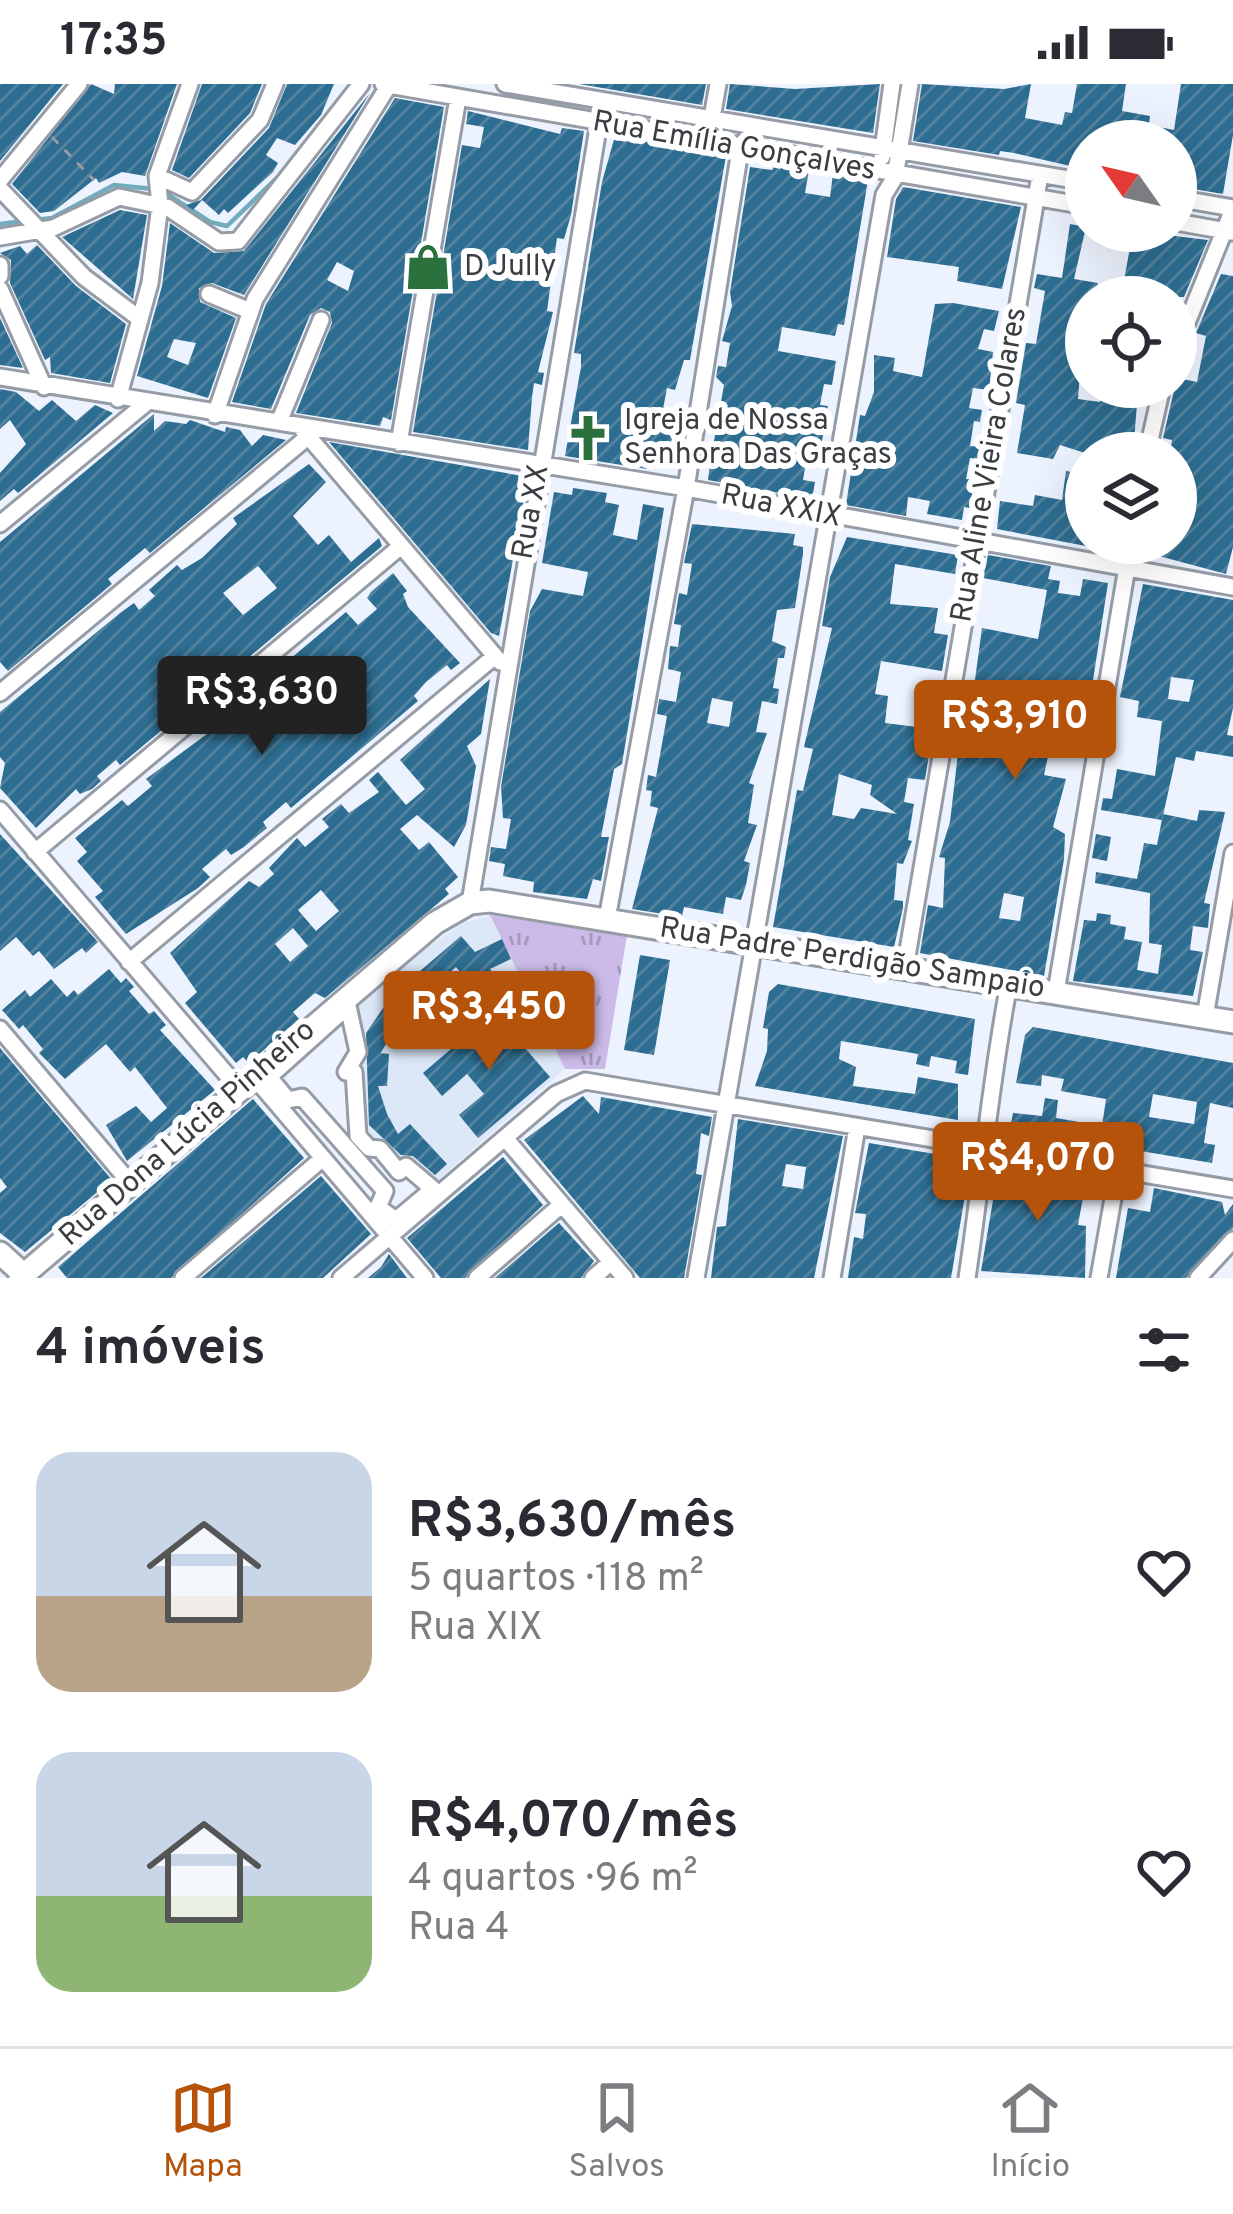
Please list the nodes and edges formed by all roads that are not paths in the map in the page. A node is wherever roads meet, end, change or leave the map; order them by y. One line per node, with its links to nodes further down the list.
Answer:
1 (79, 84): 23 (street)
2 (190, 84): 21 (street)
3 (275, 84): 21 (street)
4 (361, 84): 27 (street)
5 (386, 84): 11 (street, Rua Emília Gonçalves); 38 (street)
6 (505, 84): 10 (street, Rua Emília Gonçalves)
7 (718, 84): 14 (street)
8 (892, 84): 18 (street)
9 (910, 84): 18 (street)
10 (537, 87): 12 (street); 13 (street, Rua Emília Gonçalves)
11 (458, 98): 12 (street, Rua Emília Gonçalves); 48 (street)
12 (532, 111): 15 (street, Rua Emília Gonçalves)
13 (689, 114): 14 (street, Rua Emília Gonçalves); 16 (street)
14 (712, 118): 18 (street, Rua Emília Gonçalves)
15 (599, 122): 16 (street, Rua Emília Gonçalves); 49 (street, Rua XX)
16 (685, 135): 17 (street, Rua Emília Gonçalves)
17 (741, 144): 19 (street, Rua Emília Gonçalves); 50 (street)
18 (891, 153): 19 (street); 20 (street, Rua Emília Gonçalves)
19 (887, 175): 24 (street, Rua Emília Gonçalves); 51 (street)
20 (1040, 175): 22 (street, Rua Emília Gonçalves); 24 (street, Rua Aline Vieira Colares)
21 (158, 176): 27 (street)
22 (1065, 179)
23 (0, 180): 30 (street)
24 (1036, 197): 25 (street, Rua Emília Gonçalves); 53 (street, Rua Aline Vieira Colares)
25 (1065, 202)
26 (1197, 202): 28 (street)
27 (160, 205): 30 (street); 39 (street)
28 (1233, 208): 31 (street)
29 (1197, 226): 31 (street)
30 (40, 230): 32 (street); 39 (street)
31 (1230, 232): 37 (street)
32 (0, 237)
33 (0, 265): 34 (street)
34 (0, 275)
35 (0, 290): 42 (street)
36 (208, 293): 38 (street)
37 (1197, 304)
38 (250, 310): 45 (street)
39 (140, 319): 43 (street)
40 (321, 320): 46 (street)
41 (0, 377): 42 (street, Rua XXIX)
42 (44, 386): 43 (street, Rua XXIX)
43 (118, 399): 44 (street, Rua XXIX)
44 (145, 404): 45 (street, Rua XXIX); 52 (street)
45 (215, 415): 46 (street, Rua XXIX)
46 (287, 423): 47 (street); 48 (street, Rua XXIX)
47 (310, 435): 54 (street); 59 (street)
48 (399, 443): 49 (street, Rua XXIX)
49 (540, 467): 50 (street, Rua XXIX); 58 (street, Rua XX)
50 (686, 488): 51 (street, Rua XXIX); 64 (street)
51 (826, 517): 53 (street, Rua XXIX); 65 (street)
52 (0, 524)
53 (976, 542): 56 (street, Rua XXIX); 67 (street, Rua Aline Vieira Colares)
54 (400, 548): 58 (street); 61 (street)
55 (1127, 564): 56 (street)
56 (1126, 569): 57 (street, Rua XXIX); 69 (street)
57 (1232, 581)
58 (500, 662): 63 (street, Rua XX); 66 (street)
59 (0, 693)
60 (0, 810): 61 (street)
61 (35, 852): 66 (street)
62 (1233, 853): 71 (street)
63 (470, 903): 64 (main road, Rua Padre Perdigão Sampaio); 74 (main road, Rua Dona Lúcia Pinheiro)
64 (607, 919): 65 (main road, Rua Padre Perdigão Sampaio)
65 (753, 943): 67 (main road, Rua Padre Perdigão Sampaio); 75 (street)
66 (129, 962): 74 (street)
67 (904, 968): 68 (main road, Rua Padre Perdigão Sampaio)
68 (1009, 983): 69 (main road, Rua Padre Perdigão Sampaio); 78 (street)
69 (1056, 992): 71 (main road, Rua Padre Perdigão Sampaio)
70 (348, 1006): 70 (street)
71 (1204, 1017): 72 (main road, Rua Padre Perdigão Sampaio)
72 (1233, 1022)
73 (0, 1029): 81 (street)
74 (248, 1084): 79 (street); 81 (main road, Rua Dona Lúcia Pinheiro)
75 (724, 1104): 76 (street); 77 (street); 95 (street)
76 (857, 1127): 78 (street); 96 (street)
77 (505, 1138): 83 (street); 84 (street)
78 (984, 1148): 80 (street); 97 (street)
79 (323, 1158): 84 (street); 89 (street)
80 (1118, 1170): 82 (street); 98 (street)
81 (131, 1184): 88 (main road, Rua Dona Lúcia Pinheiro)
82 (1233, 1189)
83 (560, 1206): 87 (street); 92 (street)
84 (389, 1236): 90 (street); 91 (street)
85 (1233, 1240): 99 (street)
86 (0, 1253): 88 (main road)
87 (611, 1262): 93 (street); 94 (street)
88 (28, 1277)
89 (183, 1278)
90 (341, 1278)
91 (425, 1278)
92 (477, 1278)
93 (593, 1278)
94 (626, 1278)
95 (696, 1278)
96 (832, 1278)
97 (967, 1278)
98 (1099, 1278)
99 (1198, 1278)

